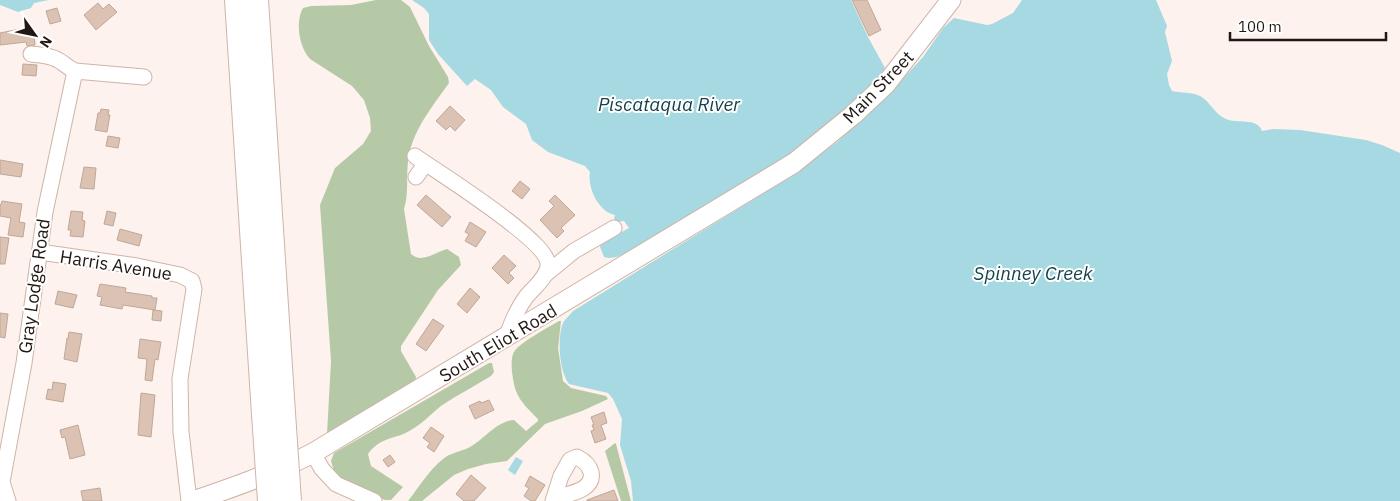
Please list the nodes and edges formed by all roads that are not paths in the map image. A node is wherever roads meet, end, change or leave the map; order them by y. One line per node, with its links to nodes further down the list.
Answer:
1 (236, 0): 17 (highway, bridge)
2 (257, 0): 18 (highway, bridge)
3 (951, 0): 7 (main road, Main Street)
4 (30, 54): 5 (street)
5 (75, 71): 6 (street); 10 (street, Gray Lodge Road)
6 (144, 77)
7 (794, 163): 12 (main road, South Eliot Road)
8 (416, 177): 11 (street)
9 (614, 228): 11 (street)
10 (40, 252): 14 (street, Gray Lodge Road); 16 (street, Harris Avenue)
11 (546, 274): 12 (street)
12 (506, 338): 13 (main road, South Eliot Road)
13 (313, 453): 16 (main road, South Eliot Road); 19 (street)
14 (1, 481): 15 (street, Gray Lodge Road)
15 (8, 501)
16 (191, 501)
17 (269, 501)
18 (290, 501)
19 (374, 501)

